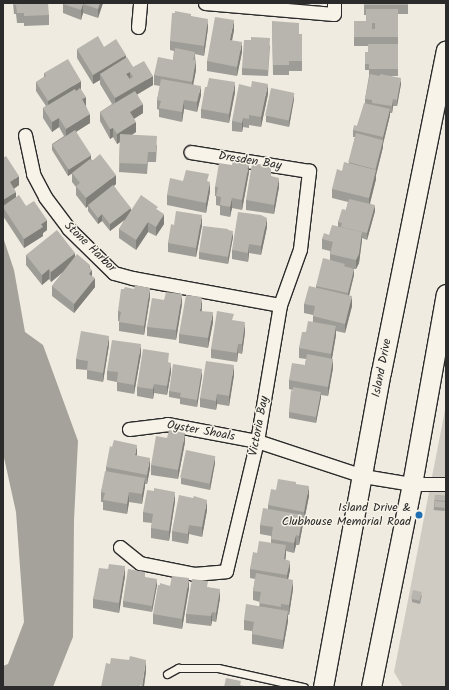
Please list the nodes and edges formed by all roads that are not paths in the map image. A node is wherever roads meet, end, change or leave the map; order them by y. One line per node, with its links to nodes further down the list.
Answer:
1 (140, 3): 4 (street)
2 (205, 3): 3 (street)
3 (334, 9)
4 (138, 27)
5 (446, 50): 13 (main road, Island Drive)
6 (25, 135): 10 (street, Stone Harbor)
7 (191, 152): 8 (street, Dresden Bay)
8 (309, 171): 10 (street, Victoria Bay)
9 (446, 294): 14 (main road)
10 (280, 305): 12 (street, Victoria Bay)
11 (129, 429): 12 (street, Oyster Shoals)
12 (257, 441): 13 (street, Oyster Shoals); 16 (street, Victoria Bay)
13 (363, 476): 14 (street, Oyster Shoals); 19 (main road, Island Drive)
14 (412, 484): 15 (street, Oyster Shoals); 20 (main road)
15 (446, 484)
16 (120, 548)
17 (167, 674): 18 (lane)
18 (304, 687)
19 (323, 687)
20 (371, 687)

